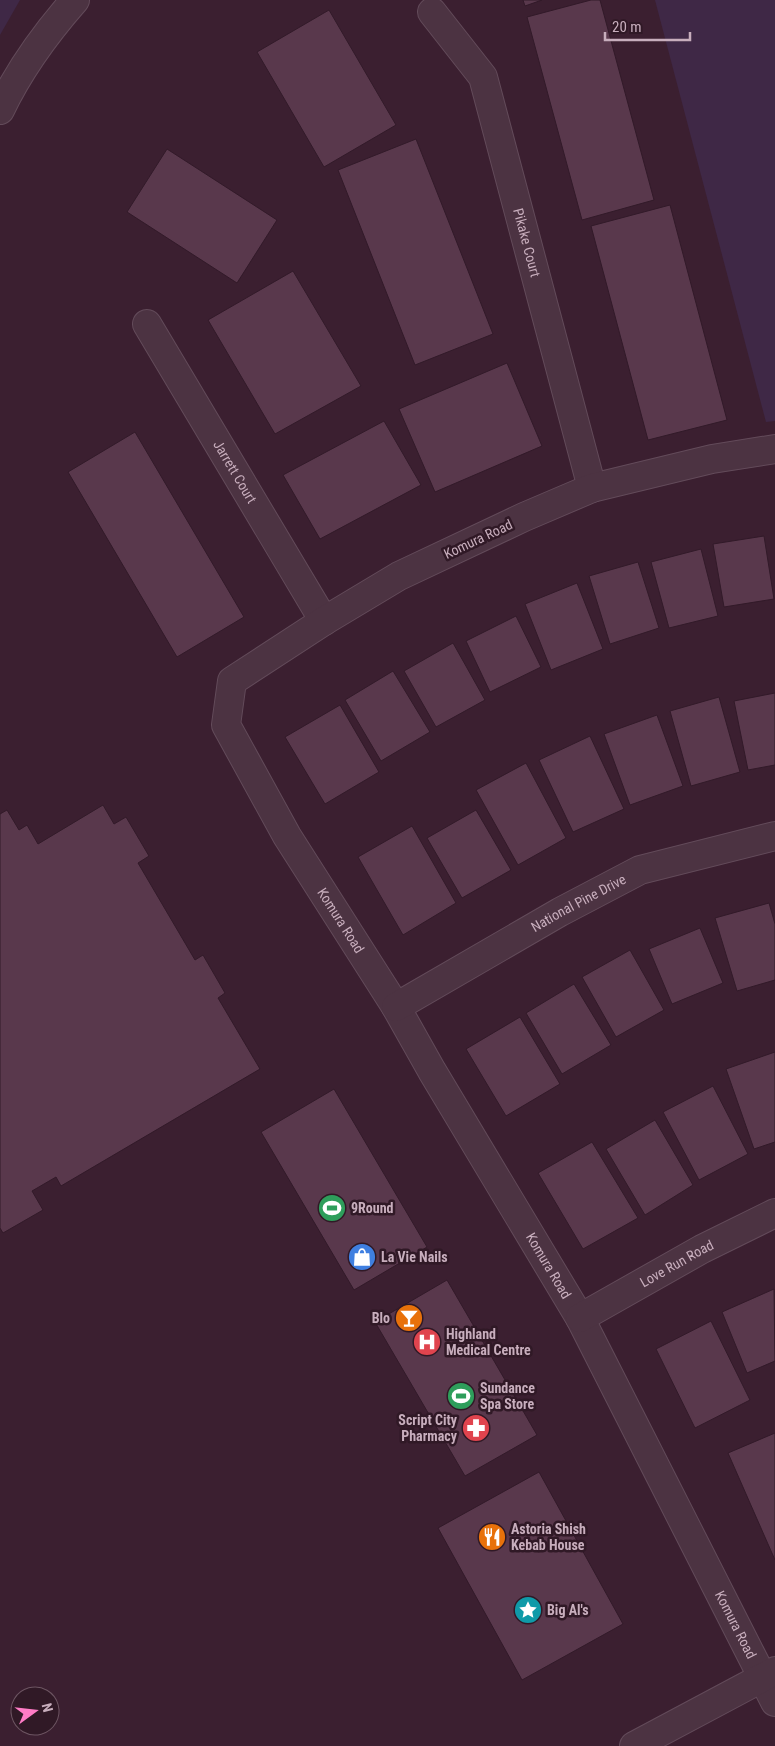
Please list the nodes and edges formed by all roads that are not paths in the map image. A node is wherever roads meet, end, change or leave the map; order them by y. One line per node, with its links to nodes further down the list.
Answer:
1 (75, 0): 3 (street)
2 (432, 12): 6 (street, Pikake Court)
3 (0, 110)
4 (147, 324): 7 (street, Jarrett Court)
5 (775, 449): 6 (street, Komura Road)
6 (592, 488): 7 (street, Komura Road)
7 (324, 621): 9 (street, Komura Road)
8 (775, 836): 9 (street, National Pine Drive)
9 (396, 1007): 11 (street, Komura Road)
10 (775, 1213): 11 (street, Love Run Road)
11 (580, 1318): 12 (street, Komura Road)
12 (768, 1674): 13 (street, Komura Road); 14 (street)
13 (775, 1702)
14 (634, 1746)

